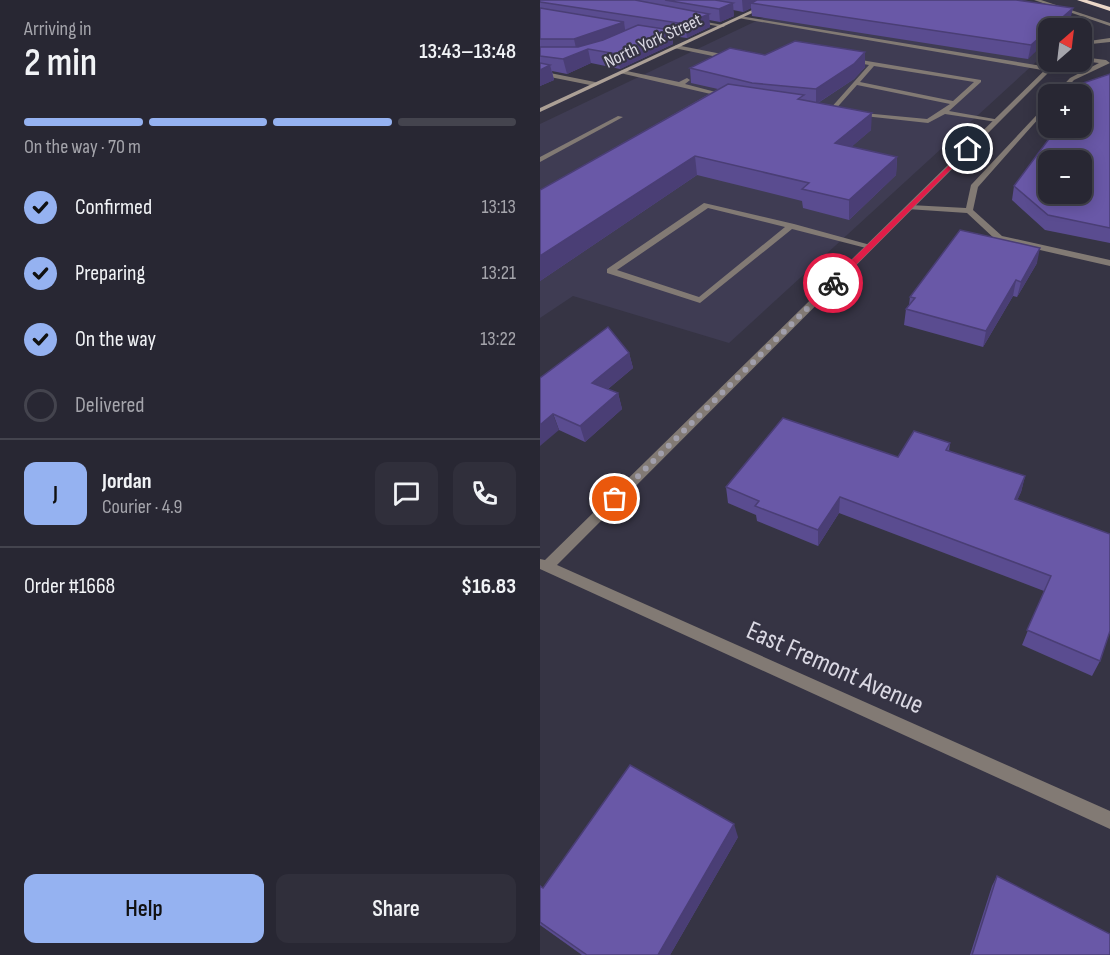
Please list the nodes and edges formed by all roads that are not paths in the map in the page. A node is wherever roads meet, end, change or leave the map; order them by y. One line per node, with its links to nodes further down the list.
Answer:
1 (774, 0): 6 (main road, North York Street)
2 (1036, 0): 8 (street)
3 (1080, 0): 4 (highway)
4 (1110, 9)
5 (734, 13): 6 (street)
6 (743, 16): 9 (main road, North York Street); 20 (street)
7 (690, 20): 9 (street)
8 (1110, 25)
9 (723, 26): 12 (main road, North York Street)
10 (1110, 40): 11 (street)
11 (1092, 43)
12 (675, 44): 13 (street); 21 (main road, North York Street)
13 (730, 58): 15 (street); 17 (street)
14 (839, 58): 19 (street)
15 (739, 60)
16 (1092, 61): 18 (street)
17 (720, 63)
18 (1108, 63): 28 (street)
19 (873, 64): 25 (street); 30 (street)
20 (1038, 67)
21 (622, 72): 26 (main road, North York Street); 27 (street)
22 (1045, 72): 37 (street)
23 (540, 73): 26 (street)
24 (690, 79): 27 (street)
25 (856, 83): 30 (street); 33 (street)
26 (596, 84): 31 (main road, North York Street)
27 (680, 84): 29 (street)
28 (1067, 84)
29 (732, 97)
30 (955, 103): 34 (street)
31 (540, 110)
32 (820, 110): 33 (street)
33 (831, 111): 34 (street)
34 (944, 112): 37 (street)
35 (1038, 116): 40 (street)
36 (620, 117): 38 (street)
37 (997, 120): 39 (street)
38 (540, 160)
39 (910, 207): 40 (street); 42 (street)
40 (969, 211): 43 (street)
41 (790, 226): 41 (street); 42 (street)
42 (870, 246): 44 (street)
43 (1110, 263)
44 (544, 565): 45 (street, East Fremont Avenue)
45 (1110, 820)

